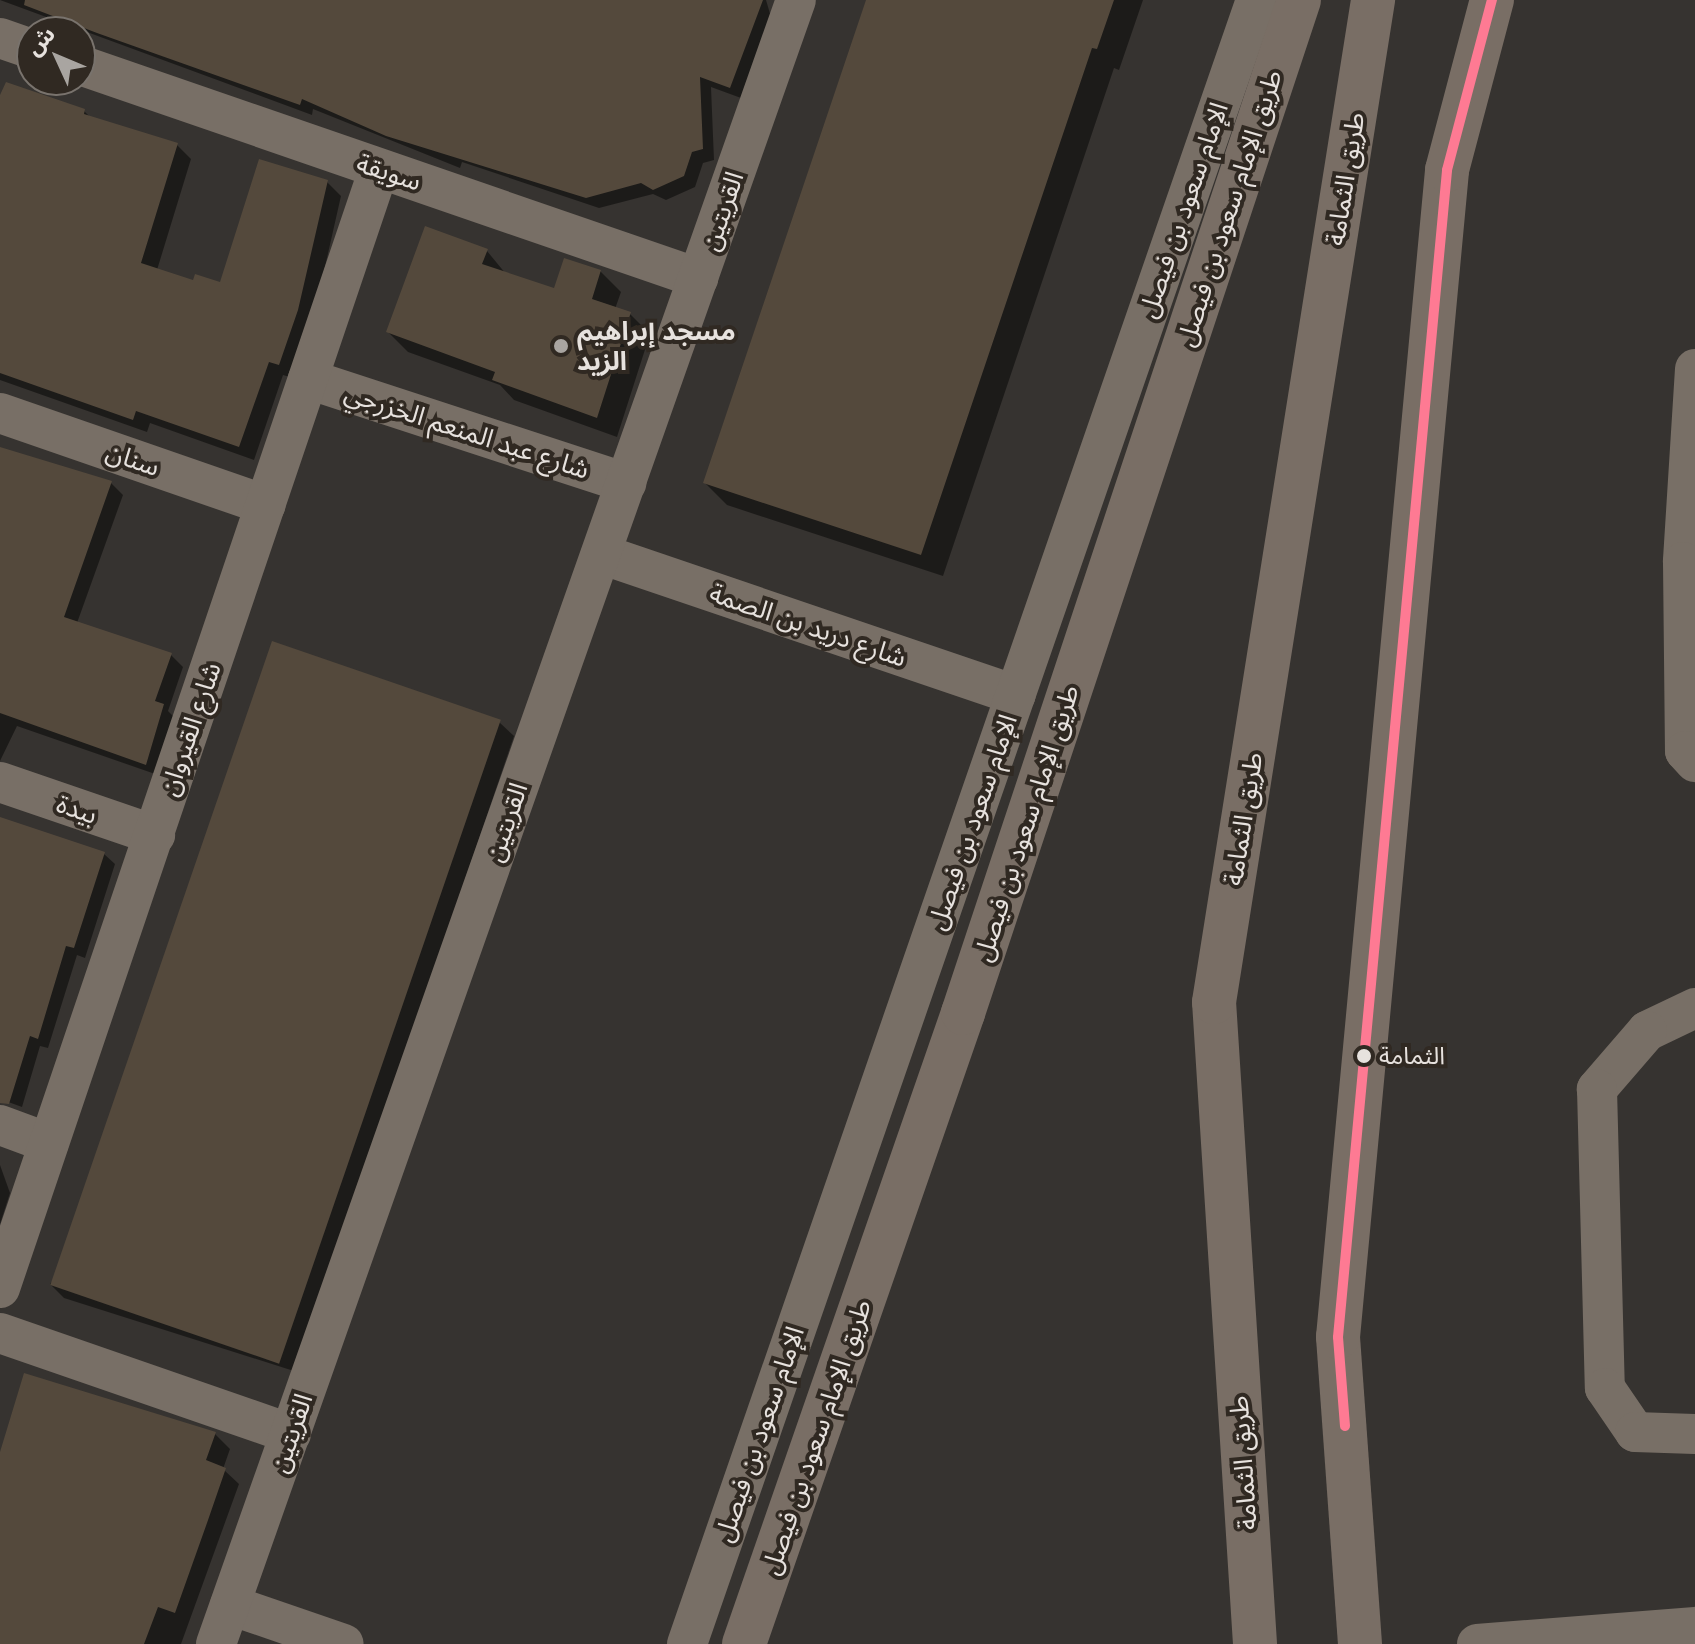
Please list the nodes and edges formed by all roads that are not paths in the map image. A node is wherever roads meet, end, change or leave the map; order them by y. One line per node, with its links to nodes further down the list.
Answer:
1 (796, 0): 8 (street, القريتين)
2 (1256, 0): 15 (street, الإمام سعود بن فيصل)
3 (1299, 0): 31 (main road, طريق الإمام سعود بن فيصل)
4 (1373, 0): 32 (main road, طريق الثمامة)
5 (1492, 0): 33 (main road)
6 (96, 71): 7 (street, سويقة)
7 (379, 169): 8 (street, سويقة); 10 (street, شارع القيروان)
8 (698, 278): 12 (street, القريتين)
9 (1695, 369): 16 (street)
10 (308, 379): 12 (street, شارع عبد المنعم الخزرجي); 13 (street, شارع القيروان)
11 (0, 413): 13 (street, سنان)
12 (626, 483): 14 (street, القريتين)
13 (265, 505): 18 (street, شارع القيروان)
14 (601, 554): 15 (street, شارع دريد بن الصمة); 24 (street, القريتين)
15 (1016, 695): 30 (street, الإمام سعود بن فيصل)
16 (1695, 762)
17 (0, 782): 18 (street, بيدة)
18 (155, 835): 21 (street, شارع القيروان)
19 (1695, 1008): 25 (street)
20 (0, 1125): 21 (street)
21 (49, 1143): 22 (street, شارع القيروان)
22 (0, 1288)
23 (0, 1333): 24 (street)
24 (291, 1434): 26 (street, القريتين)
25 (1695, 1434)
26 (230, 1605): 28 (street, القريتين); 29 (street)
27 (1695, 1627): 34 (street)
28 (216, 1644)
29 (344, 1644)
30 (687, 1644)
31 (744, 1644)
32 (1255, 1644)
33 (1360, 1644)
34 (1477, 1644)

